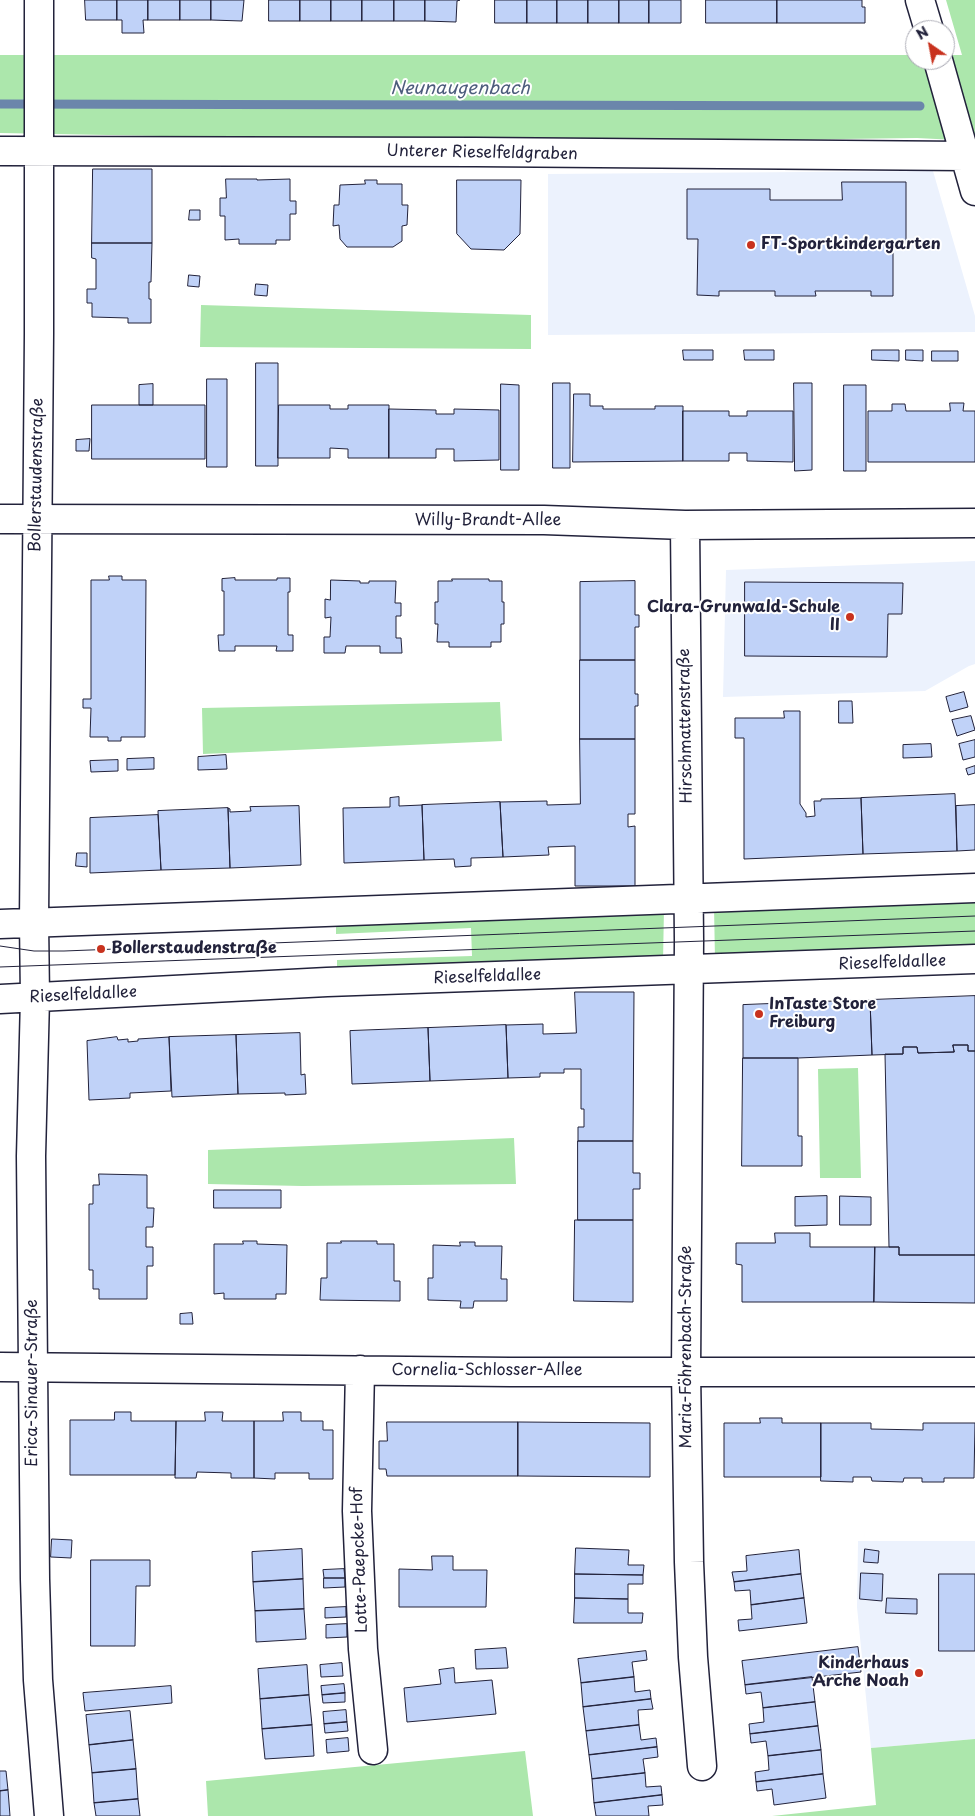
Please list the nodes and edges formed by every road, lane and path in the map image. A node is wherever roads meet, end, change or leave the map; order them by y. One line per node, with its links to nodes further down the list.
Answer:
1 (39, 0): 6 (street, Bollerstaudenstraße)
2 (920, 0): 3 (street)
3 (926, 20)
4 (941, 70): 7 (street)
5 (0, 151): 6 (street, Unterer Rieselfeldgraben)
6 (40, 151): 7 (street, Unterer Rieselfeldgraben); 10 (street, Bollerstaudenstraße)
7 (965, 156): 8 (street)
8 (975, 191)
9 (0, 518): 10 (street, Willy-Brandt-Allee)
10 (37, 518): 12 (street, Willy-Brandt-Allee); 15 (street, Bollerstaudenstraße)
11 (975, 523): 12 (street, Willy-Brandt-Allee)
12 (685, 525): 14 (street, Hirschmattenstraße)
13 (975, 888): 14 (street)
14 (688, 899): 15 (street); 17 (street, Hirschmattenstraße)
15 (34, 921): 16 (street); 18 (street, Bollerstaudenstraße)
16 (0, 924)
17 (689, 927): 20 (street, Maria-Föhrenbach-Straße)
18 (34, 950): 21 (street, Erica-Sinauer-Straße)
19 (975, 959): 20 (street, Rieselfeldallee)
20 (689, 970): 21 (street, Rieselfeldallee); 26 (street, Maria-Föhrenbach-Straße)
21 (35, 998): 22 (street, Rieselfeldallee); 24 (street, Erica-Sinauer-Straße)
22 (0, 999)
23 (0, 1368): 24 (street, Cornelia-Schlosser-Allee)
24 (34, 1368): 25 (street, Cornelia-Schlosser-Allee); 30 (street, Erica-Sinauer-Straße)
25 (360, 1370): 26 (street, Cornelia-Schlosser-Allee); 28 (street, Lotte-Paepcke-Hof)
26 (686, 1372): 27 (street, Cornelia-Schlosser-Allee); 29 (street, Maria-Föhrenbach-Straße)
27 (975, 1372)
28 (373, 1750)
29 (702, 1766)
30 (49, 1816)

